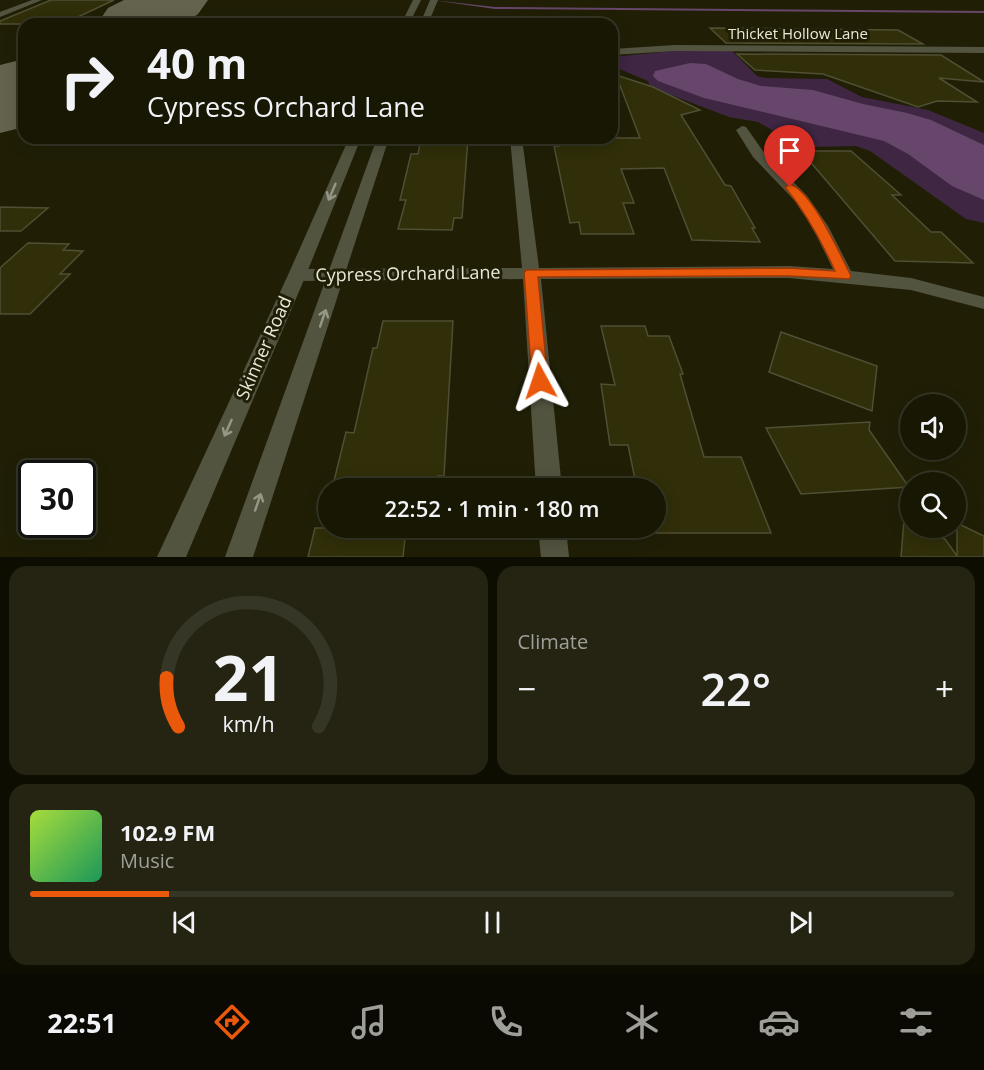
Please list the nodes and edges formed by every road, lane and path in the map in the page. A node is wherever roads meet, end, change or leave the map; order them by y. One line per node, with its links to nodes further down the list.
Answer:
1 (38, 0): 4 (street)
2 (416, 0): 5 (street)
3 (434, 2): 6 (street)
4 (0, 15)
5 (408, 18)
6 (427, 18)
7 (965, 50): 8 (street, Thicket Hollow Lane); 9 (street, Thicket Hollow Lane); 10 (street)
8 (984, 50)
9 (618, 52)
10 (984, 60)
11 (742, 130): 18 (street)
12 (352, 144): 17 (street, Skinner Road, one-way to 17)
13 (381, 144): 16 (street)
14 (517, 144): 15 (street)
15 (531, 273): 16 (street, Cypress Orchard Lane); 18 (street, Cypress Orchard Lane); 20 (street)
16 (338, 274): 17 (street, Cypress Orchard Lane); 23 (street, one-way to 16)
17 (297, 275): 22 (street, Skinner Road, one-way to 22)
18 (845, 276): 19 (street, Cypress Orchard Lane)
19 (984, 303)
20 (548, 478)
21 (553, 538): 24 (street)
22 (171, 557)
23 (239, 557)
24 (555, 557)

